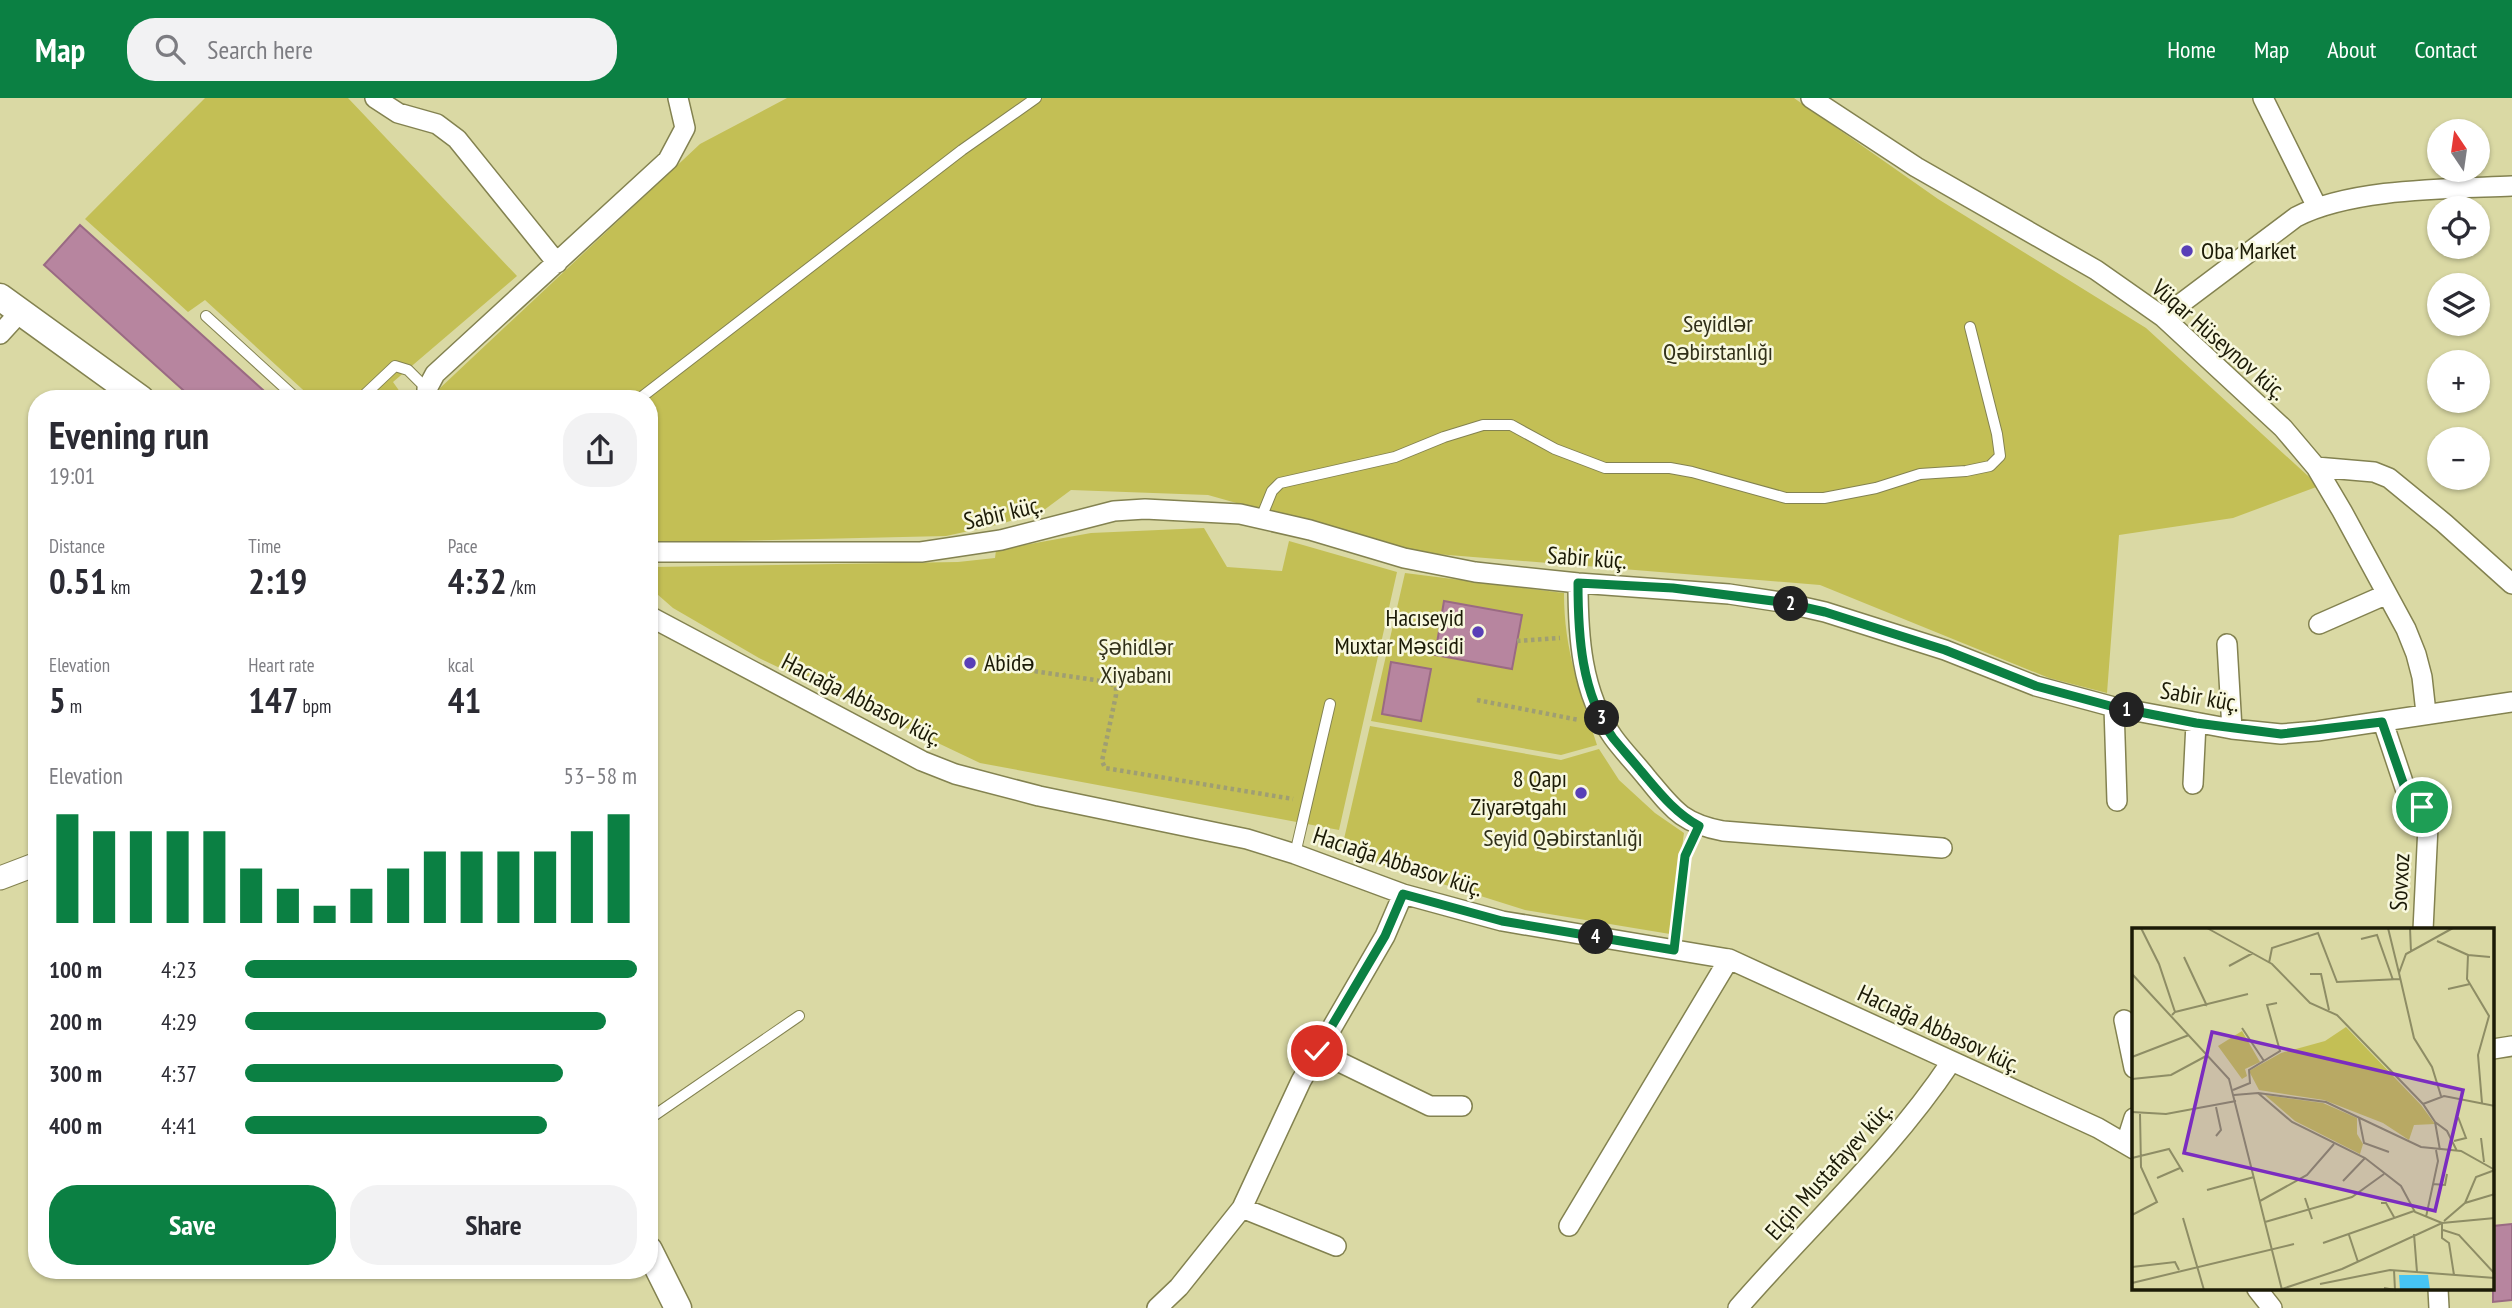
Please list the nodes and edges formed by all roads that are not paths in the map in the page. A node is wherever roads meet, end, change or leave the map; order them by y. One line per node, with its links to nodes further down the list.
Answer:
1 (375, 98): 8 (street)
2 (678, 98): 8 (street)
3 (1036, 98): 19 (lane)
4 (1811, 98): 11 (street, Vüqar Hüseynov küç.)
5 (2263, 98): 7 (street)
6 (2512, 186): 7 (street)
7 (2317, 206): 11 (street)
8 (558, 263): 18 (street)
9 (11, 304): 13 (street); 14 (main road)
10 (206, 316): 15 (lane)
11 (2163, 317): 20 (street, Vüqar Hüseynov küç.)
12 (1970, 327): 21 (lane)
13 (0, 334)
14 (129, 390)
15 (287, 390)
16 (370, 390): 17 (lane)
17 (424, 390)
18 (429, 390)
19 (651, 390)
20 (2316, 467): 24 (street); 25 (street, Vüqar Hüseynov küç.)
21 (1261, 518): 22 (street, Sabir küç.); 23 (street, Sabir küç.)
22 (658, 552)
23 (1578, 583): 31 (street, Sabir küç.); 38 (street)
24 (2512, 584)
25 (2385, 595): 27 (street); 32 (street, Vüqar Hüseynov küç.)
26 (658, 620): 39 (street, Hacıağa Abbasov küç.)
27 (2319, 624)
28 (2227, 644): 35 (street)
29 (2512, 702): 32 (street, Sabir küç.)
30 (1331, 704): 39 (lane)
31 (2114, 707): 34 (street, Sabir küç.); 37 (street)
32 (2426, 713): 33 (street, Sabir küç.)
33 (2382, 722): 35 (street, Sabir küç.); 43 (street, Sovxoz)
34 (2196, 723): 35 (street, Sabir küç.); 36 (street)
35 (2232, 729)
36 (2193, 784)
37 (2117, 801)
38 (1942, 848)
39 (1295, 854): 42 (street, Hacıağa Abbasov küç.)
40 (28, 867): 41 (street)
41 (0, 878)
42 (1403, 894): 44 (street, Hacıağa Abbasov küç.); 49 (street)
43 (2423, 928)
44 (1729, 959): 51 (street, Hacıağa Abbasov küç.); 56 (street)
45 (799, 1016): 53 (lane)
46 (2124, 1020): 50 (street)
47 (2512, 1046): 48 (street)
48 (2494, 1049)
49 (1317, 1051): 52 (street); 55 (street)
50 (2132, 1058)
51 (1951, 1062): 54 (street, Hacıağa Abbasov küç.); 63 (street, Elçin Mustafayev küç.)
52 (1462, 1106)
53 (658, 1113)
54 (2130, 1146)
55 (1242, 1208): 57 (street); 62 (street)
56 (1569, 1226)
57 (1336, 1245)
58 (658, 1269): 61 (main road)
59 (2258, 1290): 64 (street)
60 (2438, 1290): 65 (street)
61 (678, 1308)
62 (1157, 1308)
63 (1738, 1308)
64 (2272, 1308)
65 (2439, 1308)

